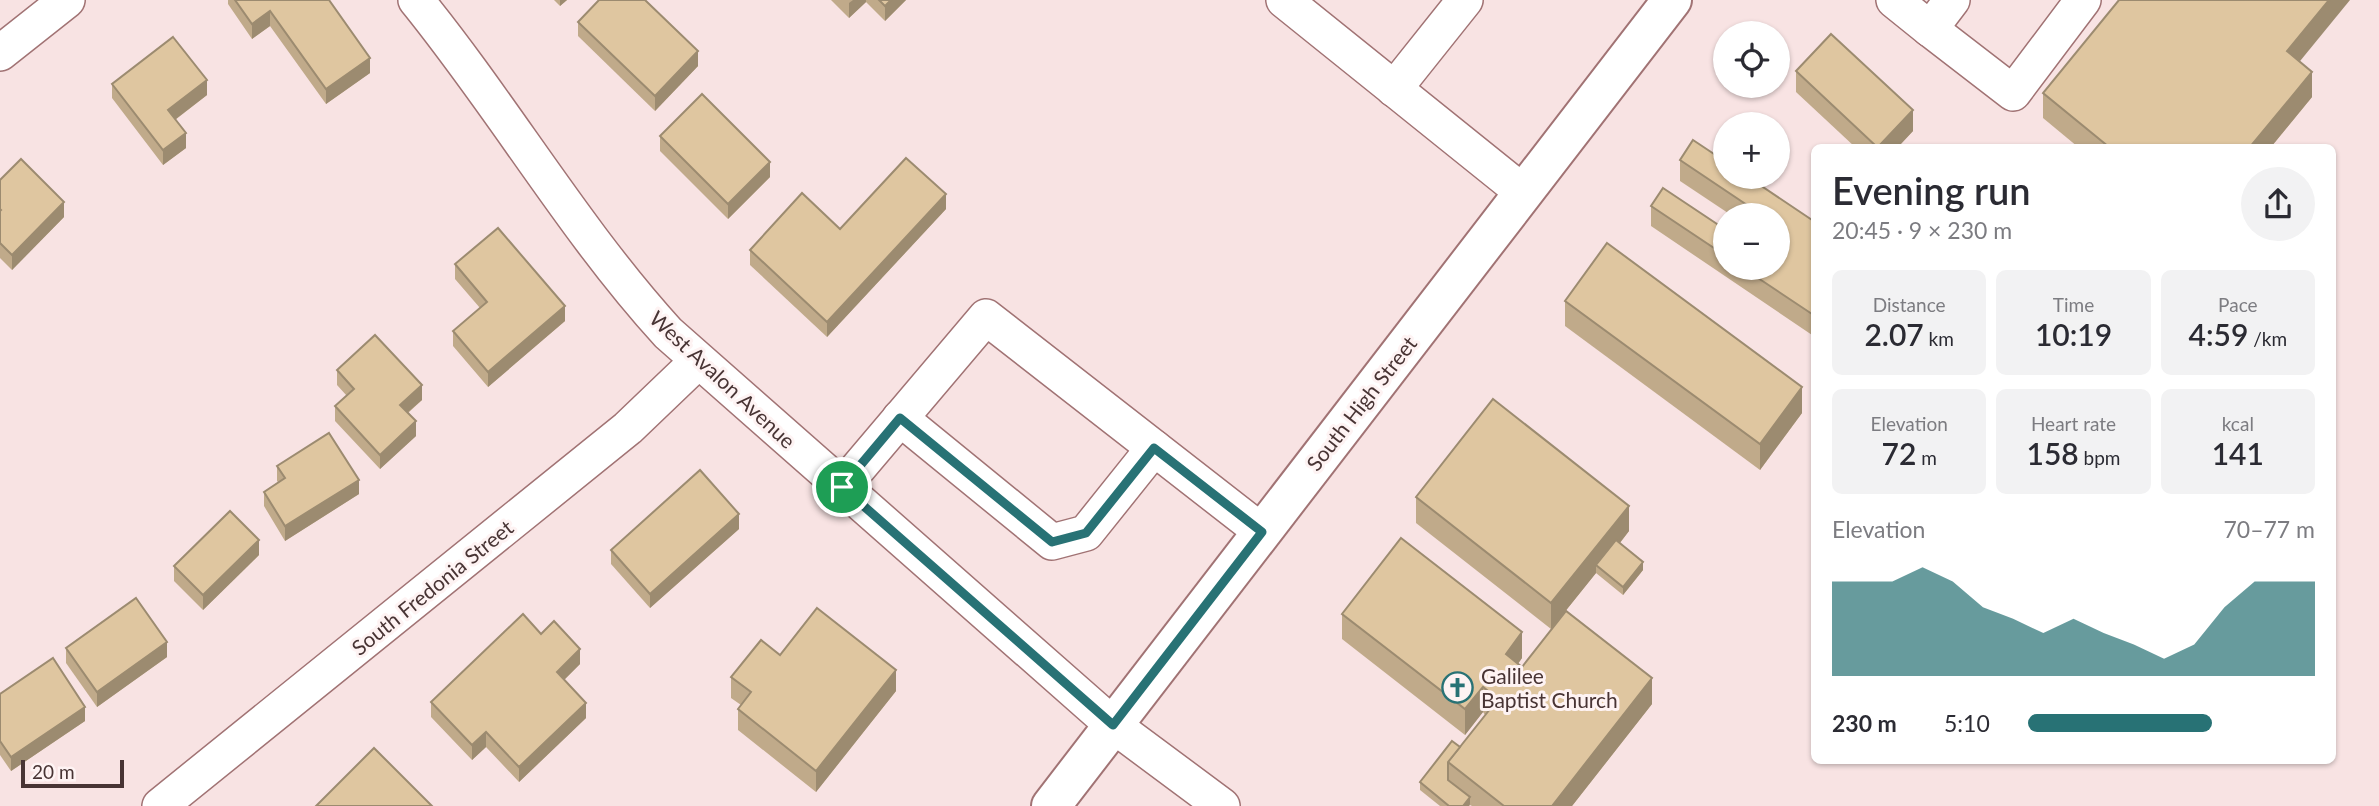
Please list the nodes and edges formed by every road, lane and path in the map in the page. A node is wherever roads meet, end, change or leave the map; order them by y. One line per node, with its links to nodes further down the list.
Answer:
1 (67, 0): 10 (street)
2 (416, 0): 13 (street, West Avalon Avenue)
3 (1284, 0): 11 (street)
4 (1465, 0): 11 (street)
5 (1672, 0): 12 (main road, South High Street)
6 (1894, 0): 9 (street)
7 (1952, 0): 9 (street)
8 (2083, 0): 9 (street)
9 (1930, 29)
10 (0, 54)
11 (1394, 89): 12 (street)
12 (1524, 193): 17 (main road, South High Street)
13 (698, 361): 16 (street, West Avalon Avenue); 19 (street, South Fredonia Street)
14 (900, 418): 15 (street); 15 (street); 16 (street)
15 (1154, 448): 17 (street)
16 (842, 487): 18 (street, West Avalon Avenue)
17 (1262, 532): 18 (main road, South High Street)
18 (1113, 725): 20 (main road, South High Street); 21 (street, West Avalon Avenue)
19 (160, 806)
20 (1051, 806)
21 (1222, 806)

